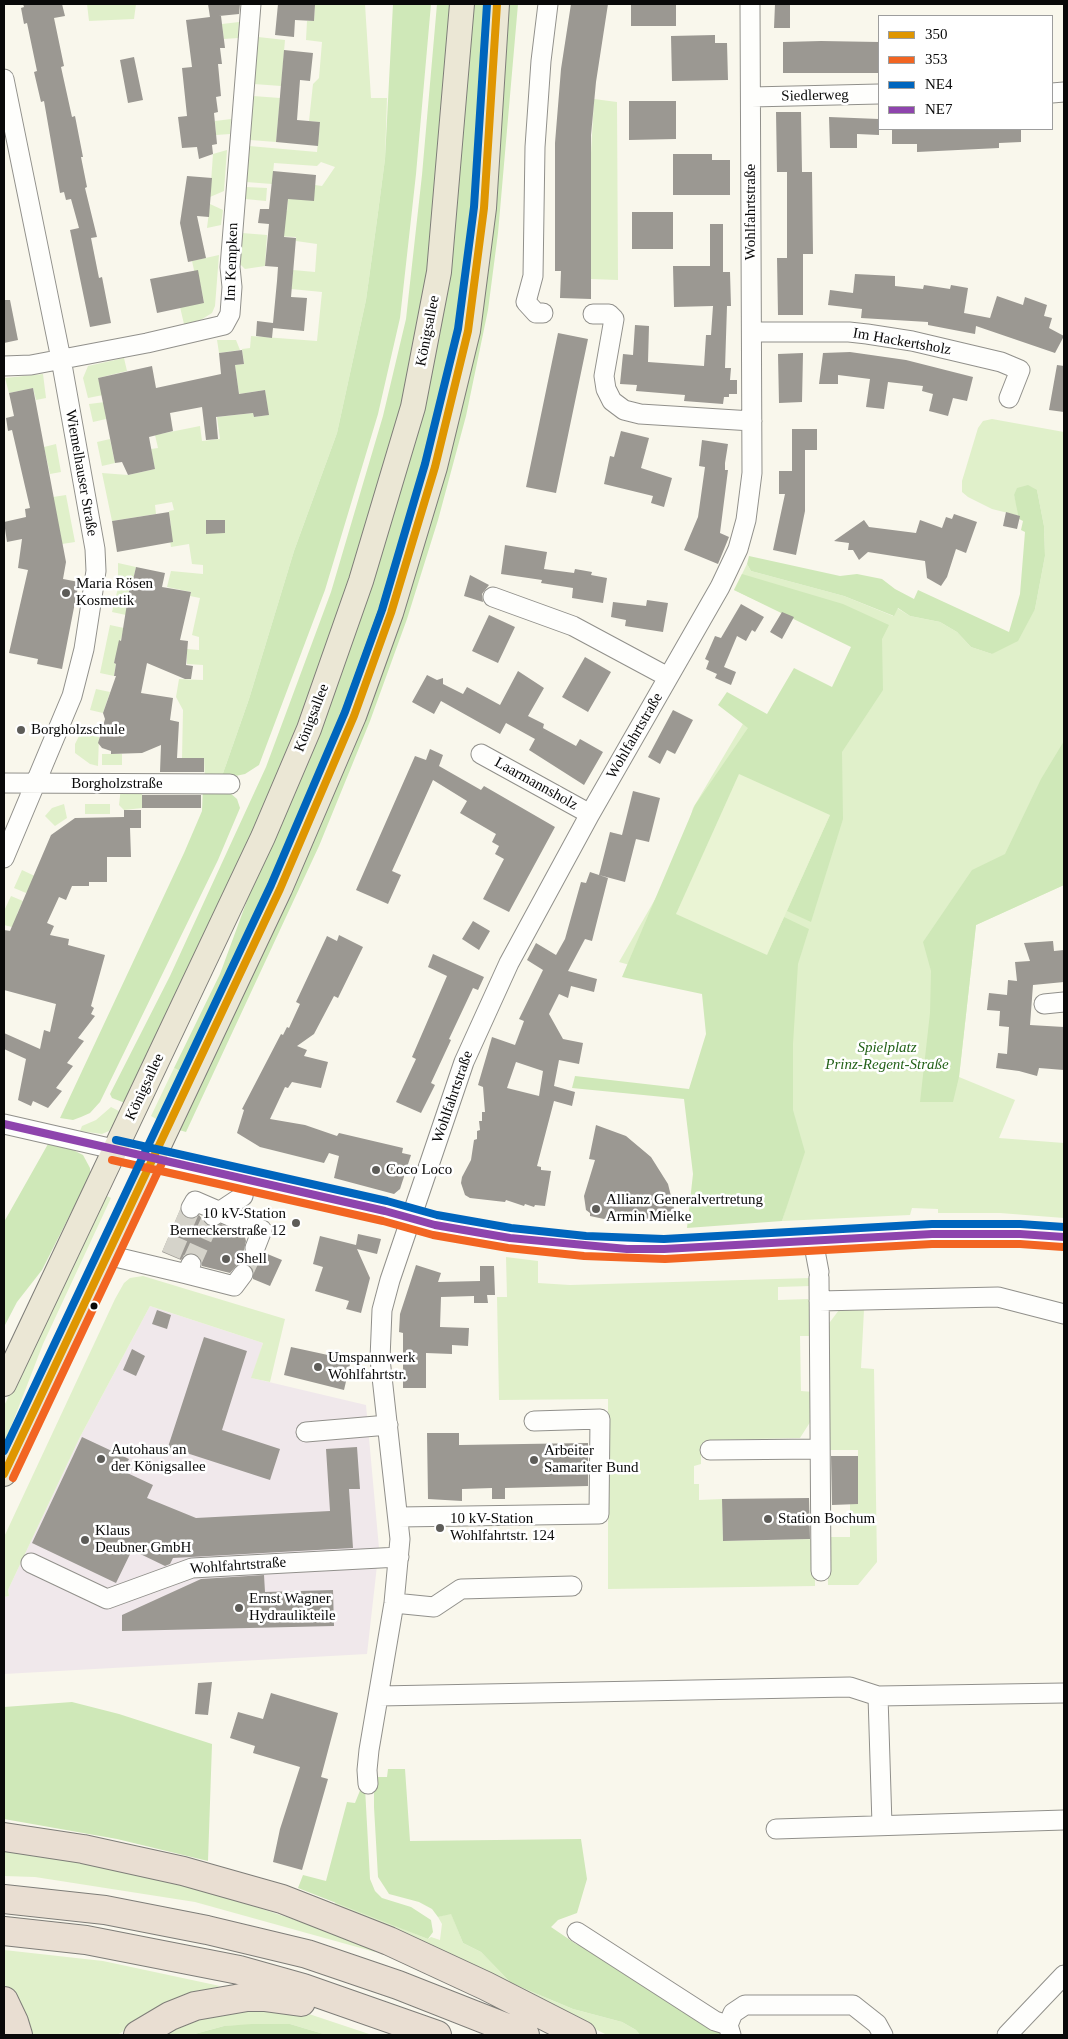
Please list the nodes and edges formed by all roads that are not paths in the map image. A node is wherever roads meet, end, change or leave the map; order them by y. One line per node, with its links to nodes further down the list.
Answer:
1 (252, 4): 12 (street, Im Kempken)
2 (462, 4): 27 (main road, Königsallee)
3 (497, 4): 28 (main road)
4 (548, 4): 9 (street)
5 (750, 4): 8 (street, Wohlfahrtstraße)
6 (4, 79): 12 (street, Wiemelhauser Straße)
7 (878, 94): 8 (street, Siedlerweg)
8 (751, 97): 11 (street, Wohlfahrtstraße)
9 (542, 313)
10 (592, 314): 15 (street)
11 (752, 332): 14 (street, Im Hackertsholz); 15 (street, Wohlfahrtstraße)
12 (61, 359): 13 (street, Im Kempken); 20 (street, Wiemelhauser Straße)
13 (4, 366)
14 (1009, 398)
15 (752, 420): 17 (street, Wohlfahrtstraße)
16 (493, 597): 17 (street, Wohlfahrtstraße)
17 (668, 677): 22 (street, Wohlfahrtstraße)
18 (481, 754): 22 (street, Laarmannsholz)
19 (4, 783): 20 (street, Borgholzstraße)
20 (36, 784): 21 (street, Borgholzstraße); 23 (street, Wiemelhauser Straße)
21 (230, 784)
22 (590, 814): 32 (street, Wohlfahrtstraße)
23 (4, 858)
24 (1064, 1002): 25 (street)
25 (1044, 1004)
26 (4, 1124): 27 (street)
27 (114, 1150): 28 (street); 40 (main road, Königsallee)
28 (152, 1158): 29 (street); 36 (main road)
29 (246, 1180): 31 (street); 32 (street)
30 (191, 1208): 31 (street)
31 (215, 1214): 35 (street)
32 (412, 1219): 34 (street); 42 (street, Wohlfahrtstraße)
33 (1064, 1237): 34 (street)
34 (814, 1240): 38 (street)
35 (255, 1248)
36 (107, 1255): 37 (street); 46 (main road)
37 (243, 1274)
38 (819, 1300): 39 (street); 44 (street)
39 (1064, 1314)
40 (4, 1384)
41 (534, 1421): 47 (street)
42 (388, 1425): 43 (street); 47 (street, Wohlfahrtstraße)
43 (306, 1432)
44 (820, 1449): 45 (street); 50 (street)
45 (710, 1450)
46 (4, 1474)
47 (399, 1517): 48 (street, Wohlfahrtstraße)
48 (399, 1557): 49 (street, Wohlfahrtstraße); 52 (street, Wohlfahrtstraße)
49 (31, 1563)
50 (820, 1571)
51 (572, 1586): 52 (street)
52 (394, 1603): 54 (street, Wohlfahrtstraße)
53 (1064, 1693): 55 (street)
54 (379, 1696): 55 (street); 56 (street, Wohlfahrtstraße)
55 (878, 1696): 58 (street)
56 (368, 1784)
57 (1064, 1820): 58 (street)
58 (882, 1825): 59 (street)
59 (776, 1829)
60 (4, 1837): 72 (highway)
61 (4, 1899): 71 (highway)
62 (4, 1931): 66 (highway)
63 (577, 1932): 67 (street)
64 (1064, 1975): 74 (street)
65 (4, 2001): 68 (highway)
66 (399, 2020): 69 (highway); 70 (highway)
67 (729, 2030): 73 (street)
68 (18, 2035)
69 (138, 2035)
70 (436, 2035)
71 (524, 2035)
72 (582, 2035)
73 (883, 2035)
74 (1007, 2035)

